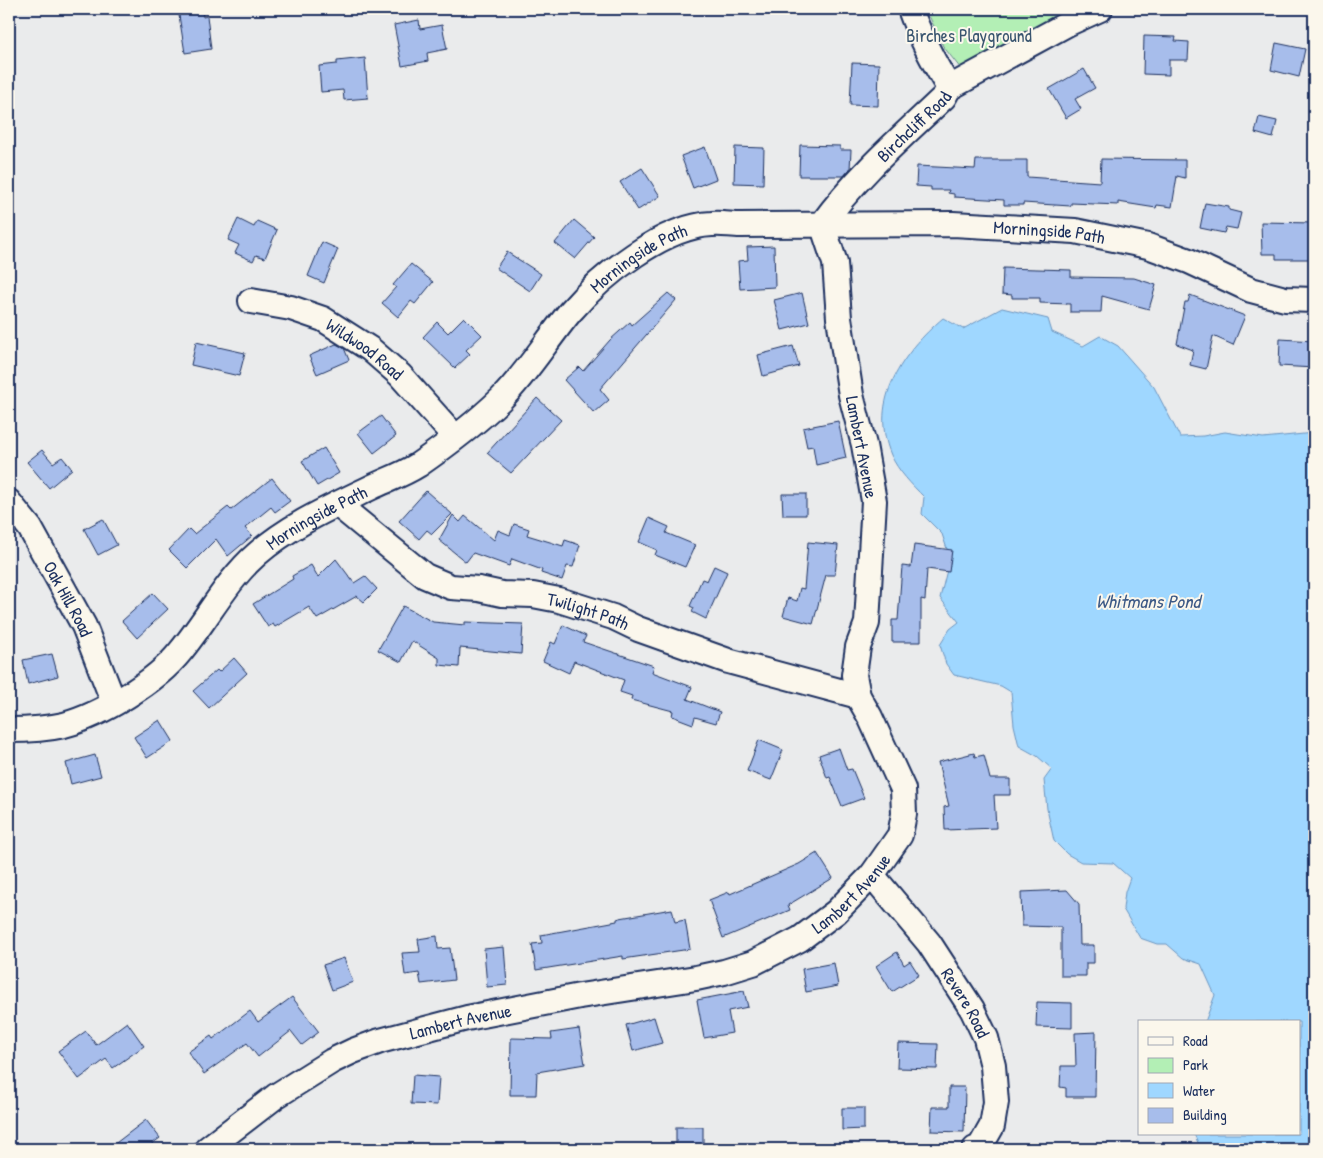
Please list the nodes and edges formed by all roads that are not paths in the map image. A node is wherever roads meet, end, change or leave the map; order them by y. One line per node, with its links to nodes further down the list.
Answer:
1 (910, 9): 3 (street)
2 (1100, 9): 3 (street, Birchcliff Road)
3 (950, 88): 4 (street, Birchcliff Road)
4 (822, 224): 5 (street, Morningside Path); 7 (street, Morningside Path); 10 (street, Lambert Avenue)
5 (1314, 300)
6 (251, 302): 7 (street, Wildwood Road)
7 (455, 437): 9 (street, Morningside Path)
8 (9, 502): 11 (street, Oak Hill Road)
9 (337, 504): 10 (street, Twilight Path); 11 (street, Morningside Path)
10 (858, 696): 13 (street, Lambert Avenue)
11 (114, 703): 12 (street, Morningside Path)
12 (9, 730)
13 (872, 875): 14 (street, Lambert Avenue); 15 (street, Revere Road)
14 (207, 1149)
15 (976, 1149)

